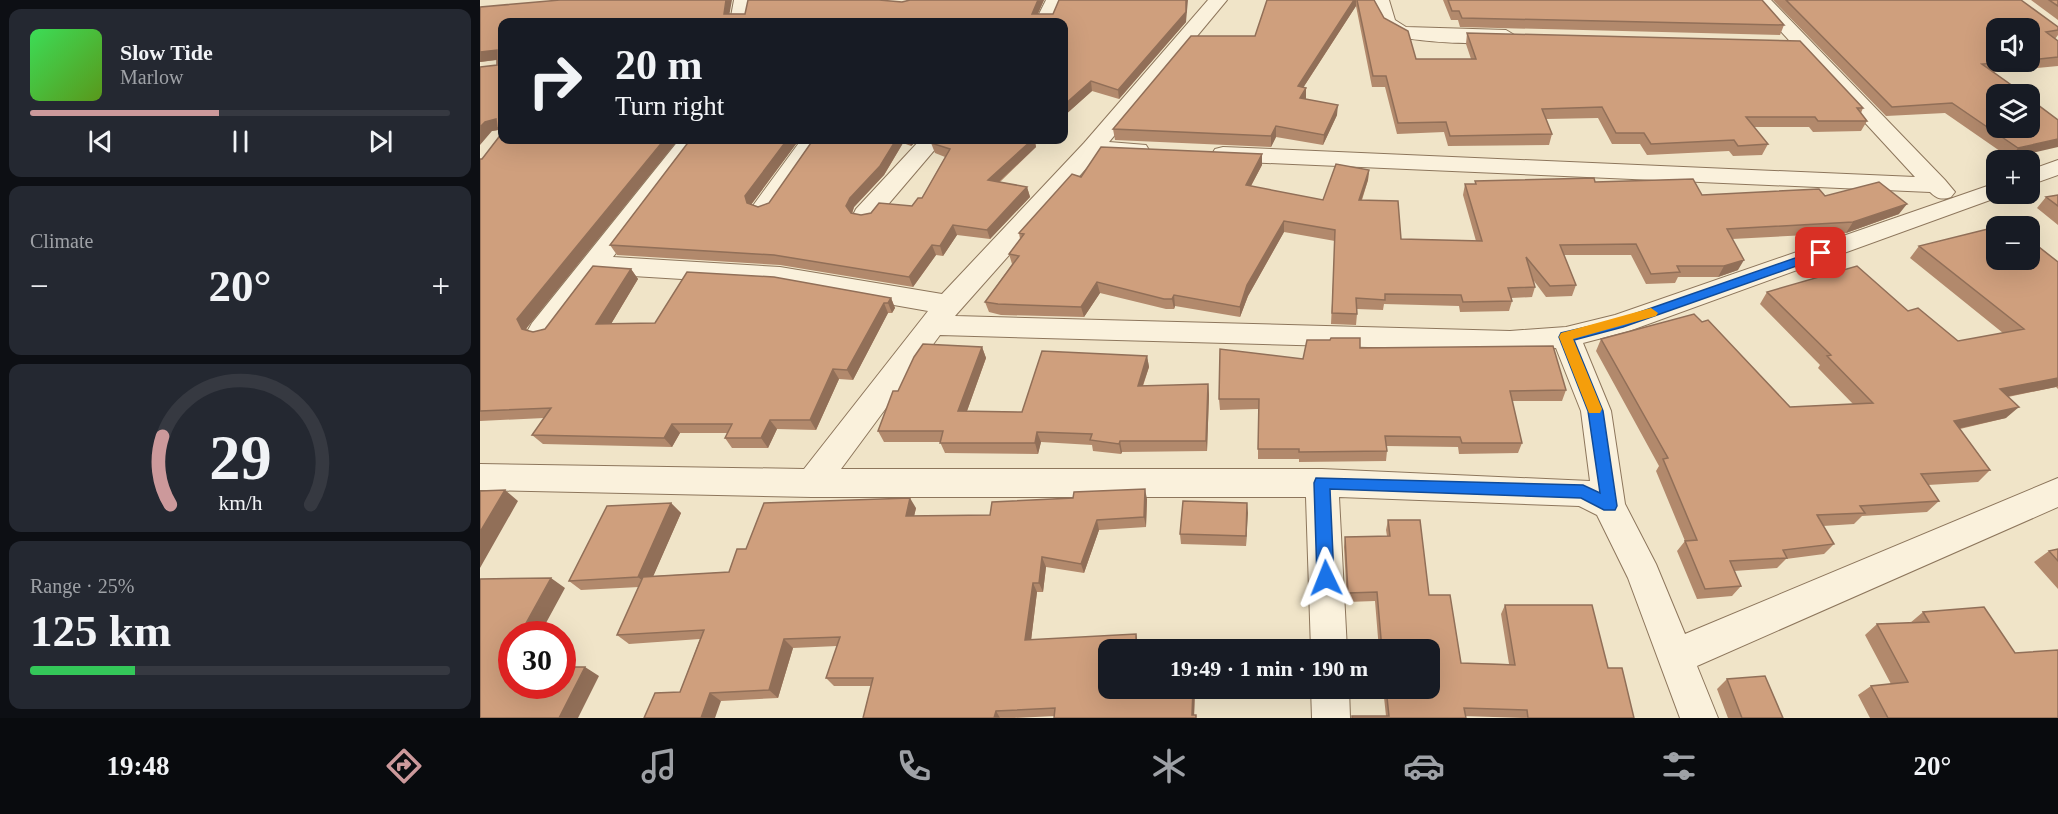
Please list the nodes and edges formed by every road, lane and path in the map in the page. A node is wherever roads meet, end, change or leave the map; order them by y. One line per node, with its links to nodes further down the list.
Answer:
1 (743, 0): 6 (street)
2 (1055, 0): 7 (street)
3 (1218, 0): 14 (street)
4 (1380, 0): 8 (street)
5 (1761, 0): 10 (street)
6 (740, 18)
7 (1046, 18)
8 (1530, 37)
9 (1778, 43): 10 (street)
10 (1802, 44): 19 (street)
11 (687, 144): 24 (street)
12 (809, 144): 22 (street)
13 (928, 144): 23 (street)
14 (1092, 148): 15 (street); 25 (street)
15 (1164, 151)
16 (1200, 153): 19 (street)
17 (2058, 167): 18 (street)
18 (2040, 174)
19 (1937, 185): 21 (street)
20 (1986, 194): 21 (street)
21 (1956, 205): 27 (street)
22 (764, 207)
23 (865, 215)
24 (594, 265): 25 (street); 26 (street)
25 (940, 315): 27 (street); 29 (street)
26 (542, 330)
27 (1566, 337): 32 (street)
28 (480, 477): 29 (street)
29 (812, 483): 30 (street)
30 (1322, 483): 32 (street); 33 (street)
31 (2058, 492): 34 (street)
32 (1609, 506): 34 (street)
33 (1329, 639)
34 (1675, 657): 37 (street)
35 (1330, 699): 36 (street)
36 (1331, 718)
37 (1699, 718)

